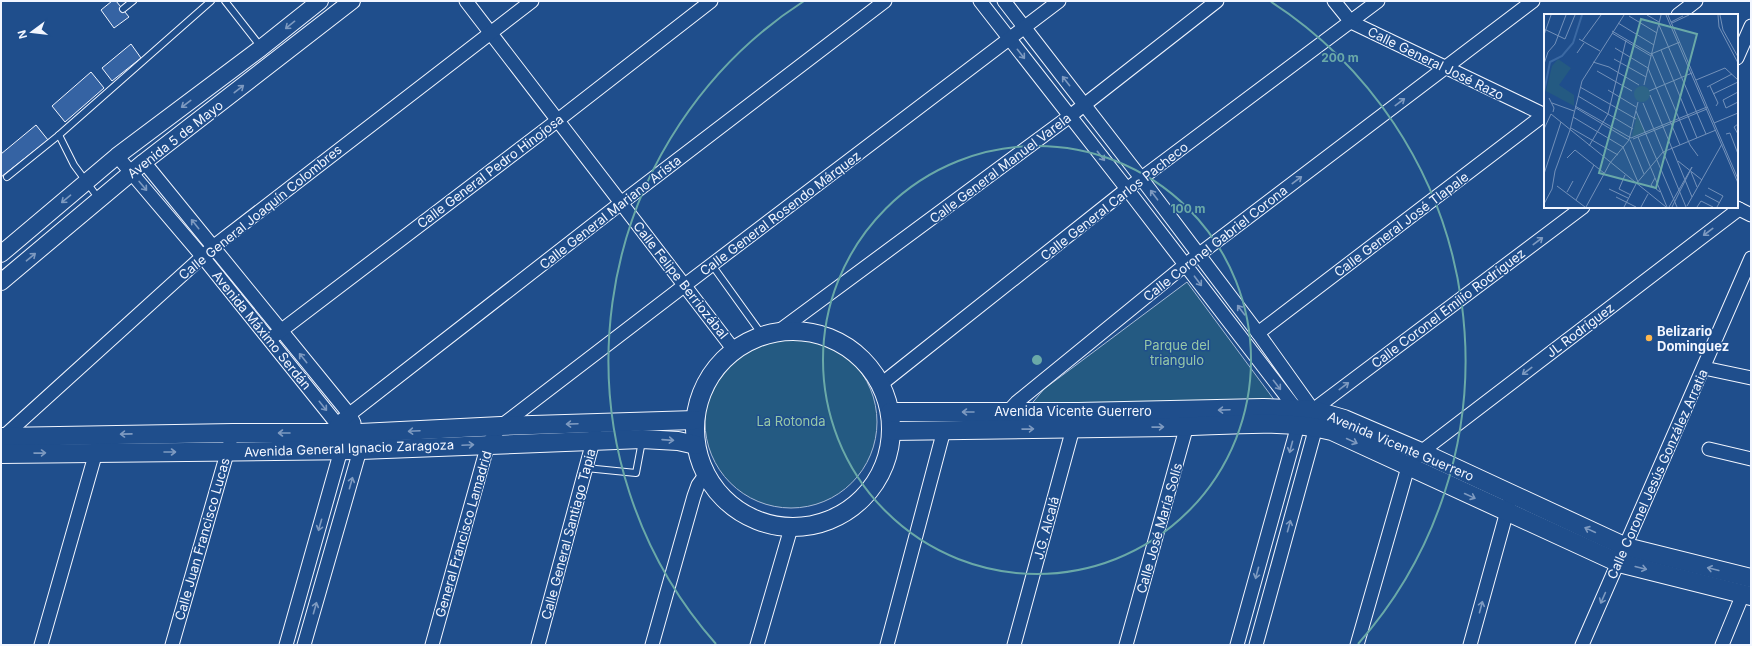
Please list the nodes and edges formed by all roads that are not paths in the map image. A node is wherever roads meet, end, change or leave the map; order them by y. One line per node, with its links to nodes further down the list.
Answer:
1 (133, 1): 17 (lane)
2 (211, 1): 33 (lane)
3 (225, 1): 25 (lane)
4 (352, 1): 18 (street, Avenida 5 de Mayo)
5 (466, 1): 23 (street, Calle Felipe Berriozábal)
6 (532, 1): 23 (street, Calle General Joaquín Colombres)
7 (711, 1): 32 (street, Calle General Pedro Hinojosa)
8 (885, 1): 42 (street, Calle General Mariano Arista)
9 (980, 1): 24 (street)
10 (1004, 1): 22 (street)
11 (1059, 1): 22 (street, Calle General Rosendo Márquez)
12 (1217, 1): 28 (street, Calle General Manuel Varela)
13 (1334, 1): 20 (street, Calle General José Razo)
14 (1378, 1): 20 (street, Calle General Carlos Pacheco)
15 (1533, 1): 27 (street, Calle Coronel Gabriel Corona)
16 (1696, 1): 19 (street)
17 (124, 9)
18 (320, 9): 25 (street, Avenida 5 de Mayo, one-way to 25); 35 (street, Avenida 5 de Mayo, one-way to 18)
19 (1679, 14)
20 (1351, 22): 27 (street, Calle General José Razo); 38 (street, Calle General Carlos Pacheco)
21 (1751, 26): 26 (street)
22 (1025, 28): 24 (street, Calle General Rosendo Márquez); 28 (street, one-way to 22)
23 (490, 32): 32 (street, Calle Felipe Berriozábal); 45 (street, Calle General Joaquín Colombres)
24 (1010, 39): 30 (street, one-way to 30); 50 (street, Calle General Rosendo Márquez)
25 (261, 48): 34 (street, Avenida 5 de Mayo, one-way to 34)
26 (1738, 56)
27 (1445, 67): 29 (street, Calle General José Razo); 47 (street, Calle Coronel Gabriel Corona, one-way to 27)
28 (1084, 104): 30 (street, Calle General Manuel Varela); 38 (street)
29 (1544, 115)
30 (1070, 116): 40 (street, one-way to 40); 55 (street, Calle General Manuel Varela)
31 (1544, 116): 56 (street, Calle General José Tlapale)
32 (558, 120): 42 (street, Calle Felipe Berriozábal); 54 (street, Calle General Pedro Hinojosa)
33 (60, 135): 37 (lane); 39 (lane)
34 (117, 156): 36 (street, Avenida Máximo Serdán); 39 (street, Avenida 5 de Mayo)
35 (144, 162): 36 (street, Avenida 5 de Mayo); 45 (street, Avenida Máximo Serdán, one-way to 35)
36 (131, 173): 41 (street, Avenida 5 de Mayo); 48 (street, Avenida Máximo Serdán, one-way to 48)
37 (7, 177)
38 (1141, 178): 40 (street, Calle General Carlos Pacheco); 47 (street, one-way to 38)
39 (85, 182): 41 (lane); 46 (street, Avenida 5 de Mayo, one-way to 46)
40 (1127, 189): 51 (street); 61 (street, Calle General Carlos Pacheco)
41 (99, 199): 52 (street, Avenida 5 de Mayo, one-way to 41)
42 (621, 203): 53 (street, Calle Felipe Berriozábal); 64 (street, Calle General Mariano Arista)
43 (1582, 208): 65 (street, Calle Coronel Emilio Rodríguez, one-way to 43)
44 (1742, 210): 87 (street, JL Rodríguez, one-way to 87)
45 (213, 247): 48 (street, Calle General Joaquín Colombres); 54 (street, Avenida Máximo Serdán)
46 (1, 254)
47 (1199, 255): 51 (street, Calle Coronel Gabriel Corona); 56 (street, one-way to 47)
48 (202, 256): 57 (street, Avenida Máximo Serdán); 80 (street, Calle General Joaquín Colombres)
49 (1751, 258): 59 (street, Calle Coronel Jesús González Arratia)
50 (712, 265): 53 (street, Calle General Rosendo Márquez); 55 (lane)
51 (1185, 265): 63 (street, Calle Coronel Gabriel Corona); 65 (street, one-way to 65)
52 (1, 282)
53 (685, 285): 58 (street, Calle Felipe Berriozábal); 70 (street, Calle General Rosendo Márquez)
54 (281, 330): 57 (street, Calle General Pedro Hinojosa); 64 (street, Avenida Máximo Serdán, one-way to 54)
55 (771, 333): 58 (main road); 61 (main road)
56 (1258, 333): 65 (street)
57 (269, 339): 77 (street, Avenida Máximo Serdán, one-way to 77)
58 (734, 350): 67 (main road)
59 (1704, 368): 60 (street); 95 (street, Calle Coronel Jesús González Arratia)
60 (1751, 378)
61 (880, 385): 62 (main road)
62 (890, 412): 63 (main road, Avenida Vicente Guerrero, one-way to 62); 74 (main road)
63 (1007, 412): 68 (main road, Avenida Vicente Guerrero); 72 (street, Calle Coronel Gabriel Corona)
64 (350, 415): 77 (street, Calle General Mariano Arista); 81 (street, Avenida Máximo Serdán)
65 (1302, 415): 66 (main road, Avenida Vicente Guerrero); 71 (main road, Avenida Vicente Guerrero); 87 (main road, Avenida Vicente Guerrero); 108 (street, one-way to 108)
66 (1189, 418): 68 (main road, Avenida Vicente Guerrero); 107 (street, Calle José María Solís)
67 (695, 420): 69 (main road, Avenida General Ignacio Zaragoza); 83 (main road)
68 (1075, 420): 72 (main road, Avenida Vicente Guerrero, one-way to 68); 106 (street, J.G. Alcalá)
69 (597, 423): 70 (main road, Avenida General Ignacio Zaragoza, one-way to 70); 79 (street, Calle General Santiago Tapia)
70 (501, 426): 81 (main road, Avenida General Ignacio Zaragoza, one-way to 81); 82 (street, General Francisco Lamadrid)
71 (1316, 427): 89 (main road, Avenida Vicente Guerrero, one-way to 89); 109 (street, one-way to 71)
72 (994, 429): 73 (main road, Avenida Vicente Guerrero)
73 (944, 430): 74 (main road, Avenida Vicente Guerrero); 105 (street)
74 (891, 431): 94 (main road)
75 (233, 433): 76 (main road, Avenida General Ignacio Zaragoza, one-way to 76); 77 (main road, Avenida General Ignacio Zaragoza, one-way to 75); 86 (street, Calle Juan Francisco Lucas)
76 (100, 435): 80 (main road, Avenida General Ignacio Zaragoza); 85 (street)
77 (340, 436): 81 (main road, Avenida General Ignacio Zaragoza); 86 (main road, Avenida General Ignacio Zaragoza); 99 (street, one-way to 99)
78 (642, 439): 79 (main road, Avenida General Ignacio Zaragoza); 83 (main road, Avenida General Ignacio Zaragoza, one-way to 83); 90 (lane)
79 (594, 441): 82 (main road, Avenida General Ignacio Zaragoza); 90 (street, Calle General Santiago Tapia)
80 (1, 442): 85 (main road, Avenida General Ignacio Zaragoza, one-way to 85)
81 (360, 442): 82 (main road, Avenida General Ignacio Zaragoza, one-way to 82); 100 (street, one-way to 81)
82 (488, 444): 101 (street, General Francisco Lamadrid)
83 (696, 445): 91 (main road)
84 (1709, 449): 88 (street)
85 (96, 452): 86 (main road, Avenida General Ignacio Zaragoza, one-way to 86); 97 (street)
86 (228, 452): 98 (street, Calle Juan Francisco Lucas)
87 (1421, 452): 89 (street, JL Rodríguez); 92 (main road, Avenida Vicente Guerrero)
88 (1751, 459)
89 (1408, 467): 93 (main road, Avenida Vicente Guerrero, one-way to 93); 110 (street)
90 (586, 468): 102 (street, Calle General Santiago Tapia)
91 (706, 474): 94 (main road); 103 (street)
92 (1511, 494): 93 (street); 95 (main road, Avenida Vicente Guerrero, one-way to 92)
93 (1506, 512): 95 (main road, Avenida Vicente Guerrero); 111 (street, one-way to 93)
94 (791, 528): 104 (street)
95 (1622, 555): 96 (main road, Avenida Vicente Guerrero); 112 (street, Calle Coronel Jesús González Arratia, one-way to 112)
96 (1749, 583): 113 (street)
97 (41, 645)
98 (172, 645)
99 (286, 645)
100 (304, 645)
101 (432, 645)
102 (538, 645)
103 (652, 645)
104 (757, 645)
105 (887, 645)
106 (1014, 645)
107 (1126, 645)
108 (1237, 645)
109 (1256, 645)
110 (1358, 645)
111 (1470, 645)
112 (1582, 645)
113 (1722, 645)

